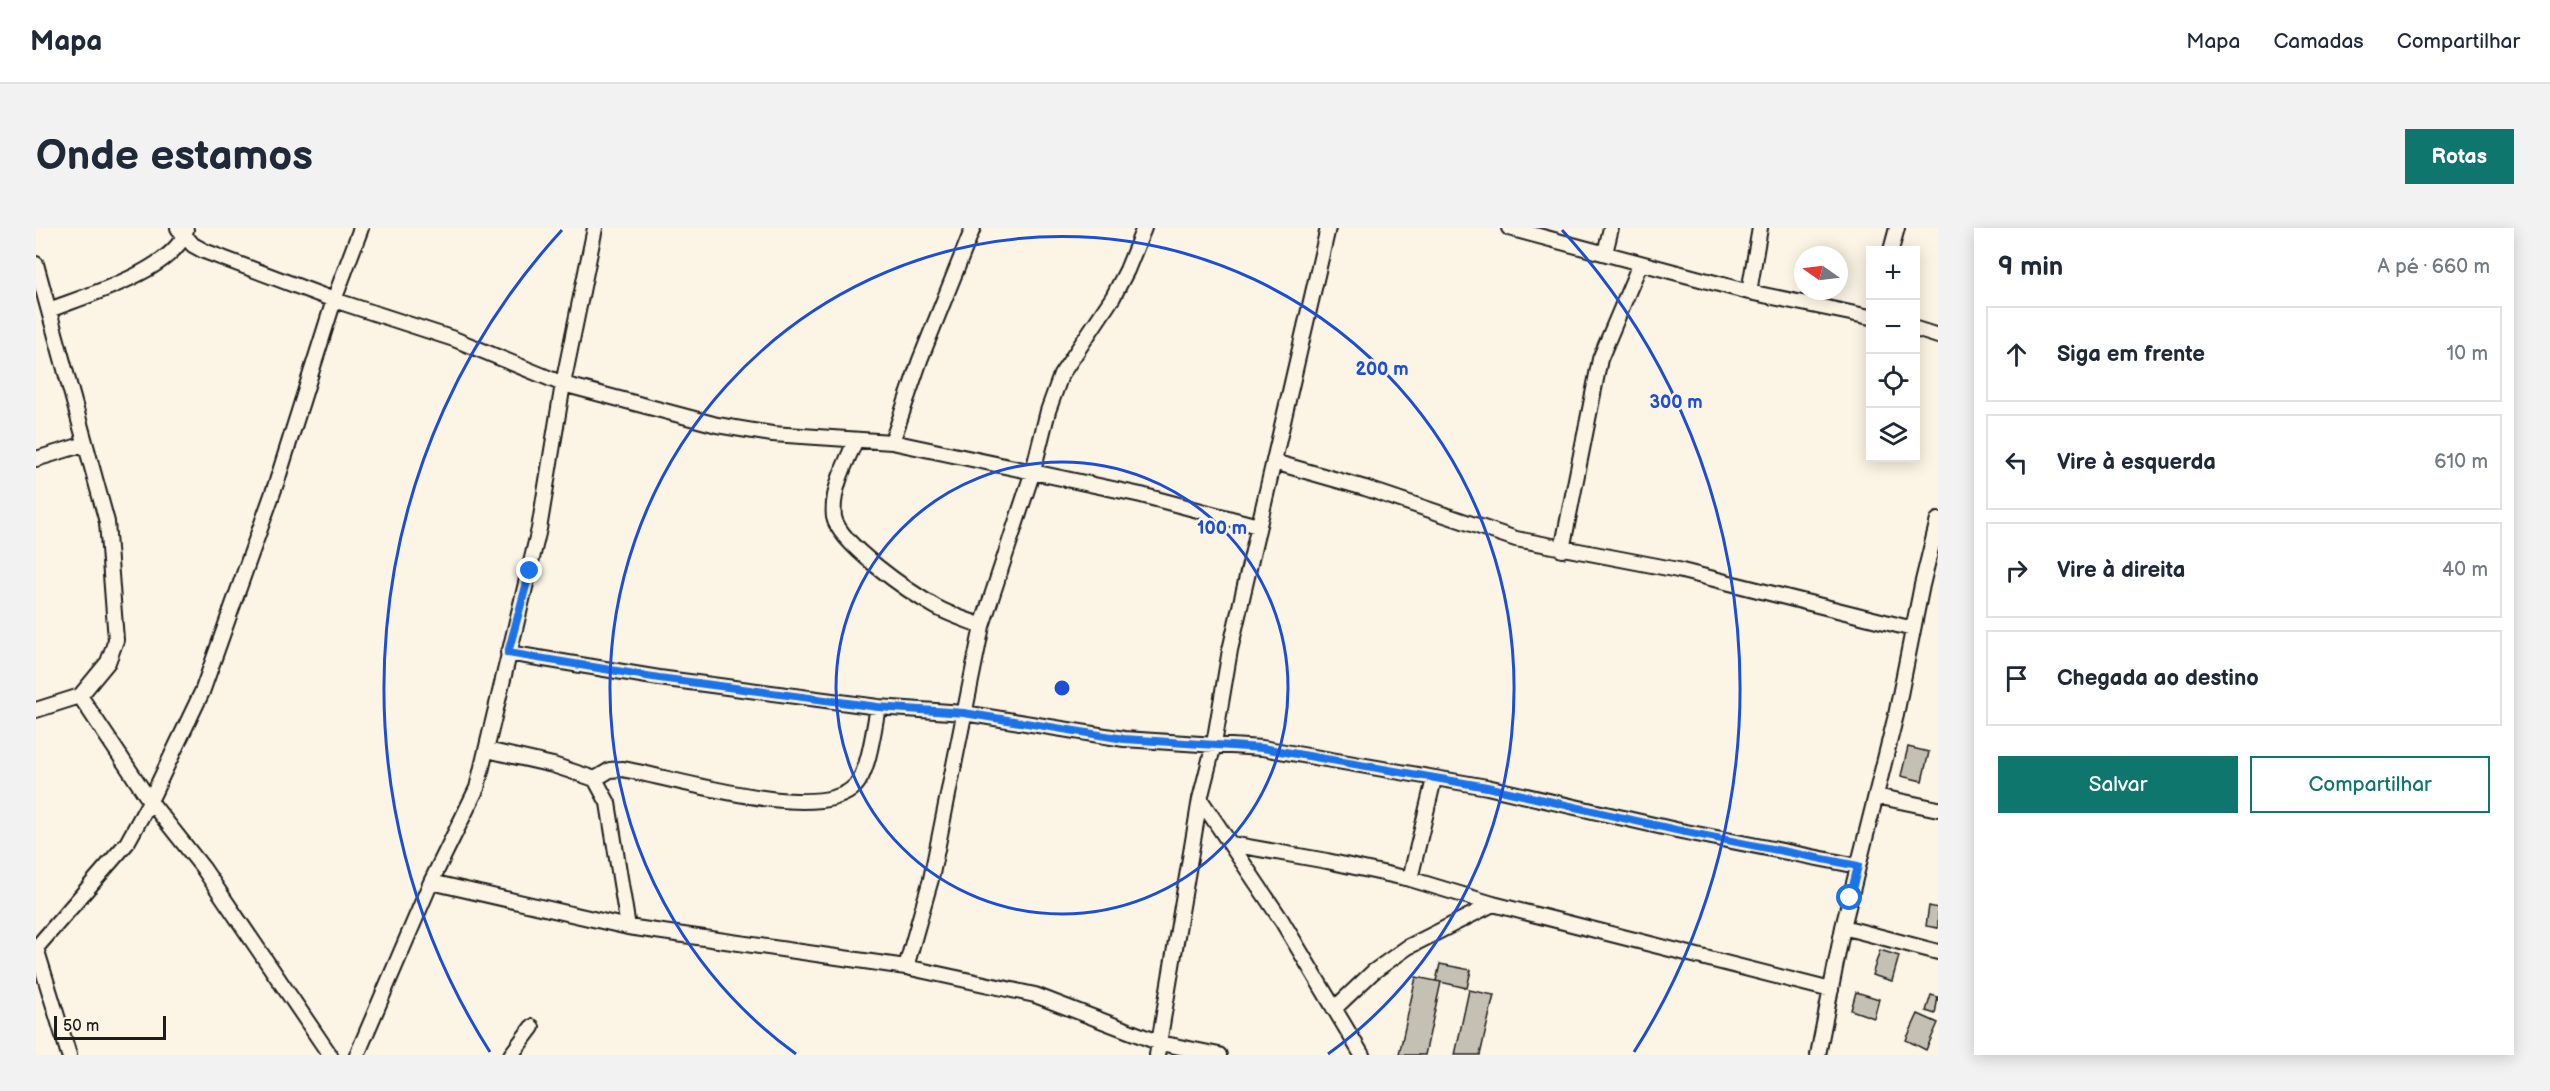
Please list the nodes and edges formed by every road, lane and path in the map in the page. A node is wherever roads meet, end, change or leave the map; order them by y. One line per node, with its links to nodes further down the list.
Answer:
1 (361, 228): 16 (street)
2 (595, 228): 21 (street)
3 (973, 228): 23 (street)
4 (1144, 228): 27 (street)
5 (1328, 228): 26 (street)
6 (1509, 228): 12 (street)
7 (1611, 228): 12 (street)
8 (1760, 228): 15 (street)
9 (1897, 228): 11 (street)
10 (183, 231): 16 (street); 17 (street)
11 (1892, 246)
12 (1605, 253): 14 (street)
13 (36, 264): 17 (street)
14 (1640, 264): 15 (street); 30 (street)
15 (1749, 292): 18 (street)
16 (334, 300): 21 (street); 44 (street)
17 (49, 310): 24 (street)
18 (1866, 316)
19 (1920, 331): 20 (street)
20 (1938, 336)
21 (563, 384): 22 (street); 33 (street)
22 (855, 442): 23 (street); 31 (street)
23 (892, 442): 27 (street)
24 (85, 444): 25 (street); 34 (street)
25 (36, 459)
26 (1274, 462): 29 (street); 30 (street)
27 (1033, 471): 29 (street); 31 (street)
28 (1938, 520): 32 (street)
29 (1258, 526): 38 (street)
30 (1562, 550): 32 (street)
31 (982, 626): 37 (street)
32 (1913, 629): 42 (street)
33 (508, 653): 35 (street); 39 (street)
34 (80, 696): 36 (street); 44 (street)
35 (878, 707): 37 (street); 40 (street)
36 (36, 710)
37 (964, 713): 38 (street); 55 (street)
38 (1214, 744): 41 (street); 43 (street)
39 (487, 750): 40 (street); 49 (street)
40 (595, 779): 51 (street)
41 (1434, 779): 47 (street); 48 (street)
42 (1876, 795): 45 (street); 47 (street)
43 (1200, 799): 46 (street); 59 (street)
44 (150, 801): 53 (street); 61 (street)
45 (1938, 810)
46 (1231, 844): 48 (street); 57 (street)
47 (1858, 866): 52 (street)
48 (1410, 879): 50 (street)
49 (431, 882): 51 (street); 62 (street)
50 (1493, 904): 56 (street); 57 (street)
51 (628, 927): 55 (street)
52 (1843, 927): 54 (street); 56 (street)
53 (36, 948): 60 (street)
54 (1938, 952)
55 (906, 967): 59 (street)
56 (1831, 990): 66 (street)
57 (1334, 1009): 65 (street)
58 (532, 1027): 63 (street)
59 (1159, 1049): 64 (street)
60 (69, 1055)
61 (330, 1055)
62 (357, 1055)
63 (512, 1055)
64 (1219, 1055)
65 (1362, 1055)
66 (1818, 1055)

